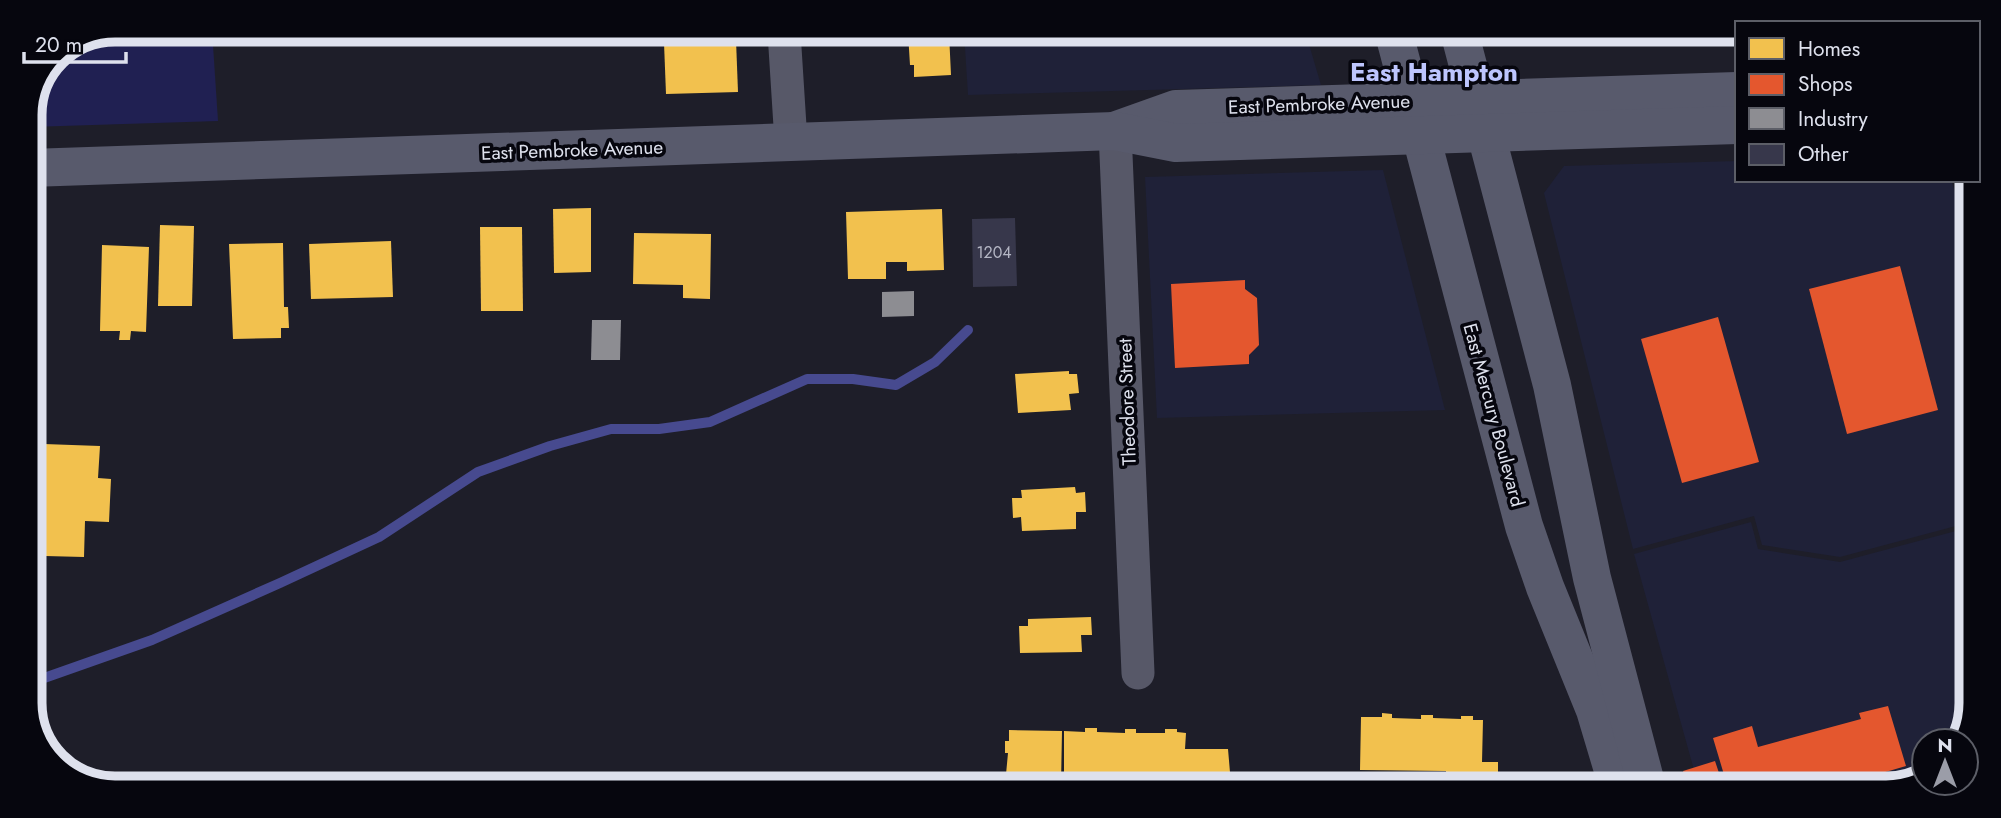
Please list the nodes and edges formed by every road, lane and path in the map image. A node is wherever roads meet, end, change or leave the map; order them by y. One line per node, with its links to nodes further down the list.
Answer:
1 (785, 42): 9 (street)
2 (1396, 42): 6 (main road, East Mercury Boulevard)
3 (1462, 42): 5 (main road)
4 (1735, 91): 5 (main road, East Pembroke Avenue)
5 (1482, 115): 6 (main road, East Pembroke Avenue); 7 (main road, East Pembroke Avenue); 13 (main road)
6 (1416, 117): 8 (main road, East Pembroke Avenue); 12 (main road, East Mercury Boulevard)
7 (1735, 125)
8 (1115, 131): 9 (main road, East Pembroke Avenue); 11 (street, Theodore Street)
9 (790, 142): 10 (main road, East Pembroke Avenue)
10 (42, 168)
11 (1138, 673)
12 (1615, 776)
13 (1644, 776)

